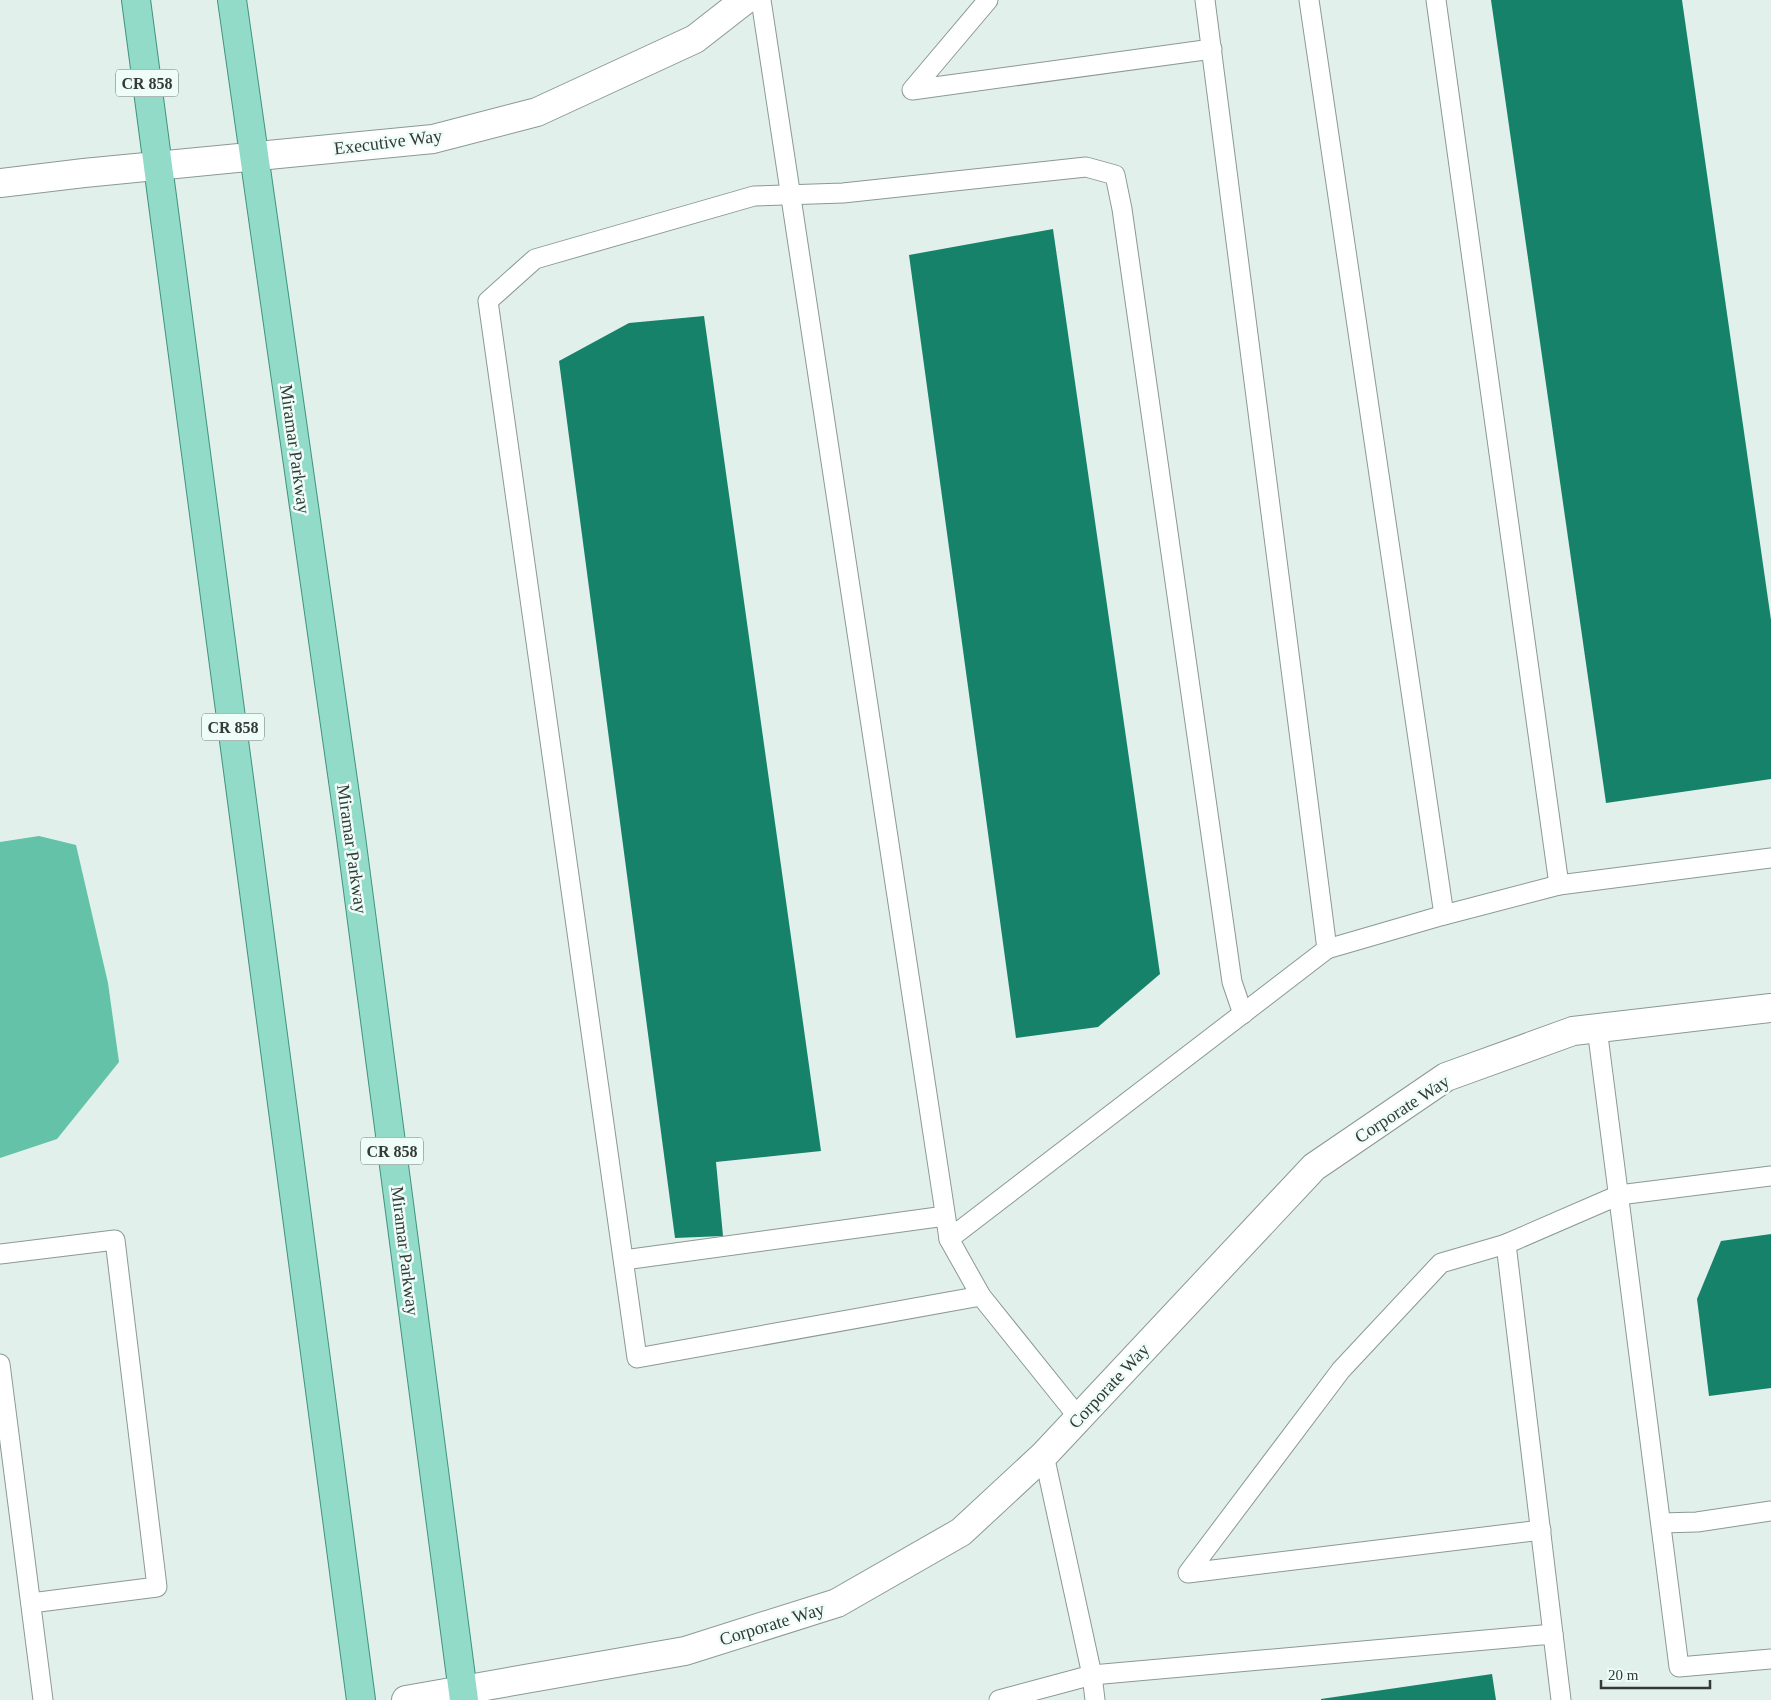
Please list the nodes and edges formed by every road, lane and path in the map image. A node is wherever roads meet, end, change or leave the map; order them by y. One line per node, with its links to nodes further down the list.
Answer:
1 (136, 0): 11 (main road, CR 858)
2 (232, 0): 10 (main road, Miramar Parkway / CR 858)
3 (744, 0): 10 (street, Executive Way)
4 (761, 0): 13 (lane)
5 (988, 0): 9 (lane)
6 (1205, 0): 9 (lane)
7 (1309, 0): 16 (lane)
8 (1436, 0): 15 (lane)
9 (1212, 49): 17 (lane)
10 (253, 157): 11 (street, Executive Way); 39 (main road, Miramar Parkway / CR 858)
11 (158, 166): 12 (street, Executive Way); 41 (main road, CR 858)
12 (0, 184)
13 (790, 196): 19 (lane); 23 (lane); 27 (lane)
14 (1771, 858): 15 (lane)
15 (1559, 885): 16 (lane)
16 (1444, 915): 17 (lane)
17 (1327, 949): 19 (lane)
18 (1771, 1008): 20 (street, Corporate Way)
19 (1243, 1014): 24 (lane)
20 (1597, 1028): 22 (lane); 30 (street, Corporate Way)
21 (1771, 1176): 22 (lane)
22 (1619, 1195): 25 (lane); 33 (lane)
23 (945, 1216): 24 (lane); 27 (lane)
24 (949, 1240): 28 (lane)
25 (1506, 1244): 34 (lane); 34 (lane)
26 (0, 1254): 35 (lane)
27 (624, 1260): 28 (lane)
28 (981, 1296): 30 (lane)
29 (0, 1364): 35 (lane)
30 (1079, 1418): 31 (street, Corporate Way)
31 (1044, 1455): 38 (lane); 39 (street, Corporate Way)
32 (1771, 1511): 33 (lane)
33 (1661, 1523): 37 (lane)
34 (1541, 1530): 36 (lane)
35 (31, 1603): 40 (lane)
36 (1553, 1634): 38 (lane); 45 (lane)
37 (1771, 1659)
38 (1092, 1675): 43 (lane); 44 (lane)
39 (464, 1695): 42 (street, Corporate Way)
40 (43, 1700)
41 (362, 1700)
42 (406, 1700)
43 (999, 1700)
44 (1095, 1700)
45 (1561, 1700)

